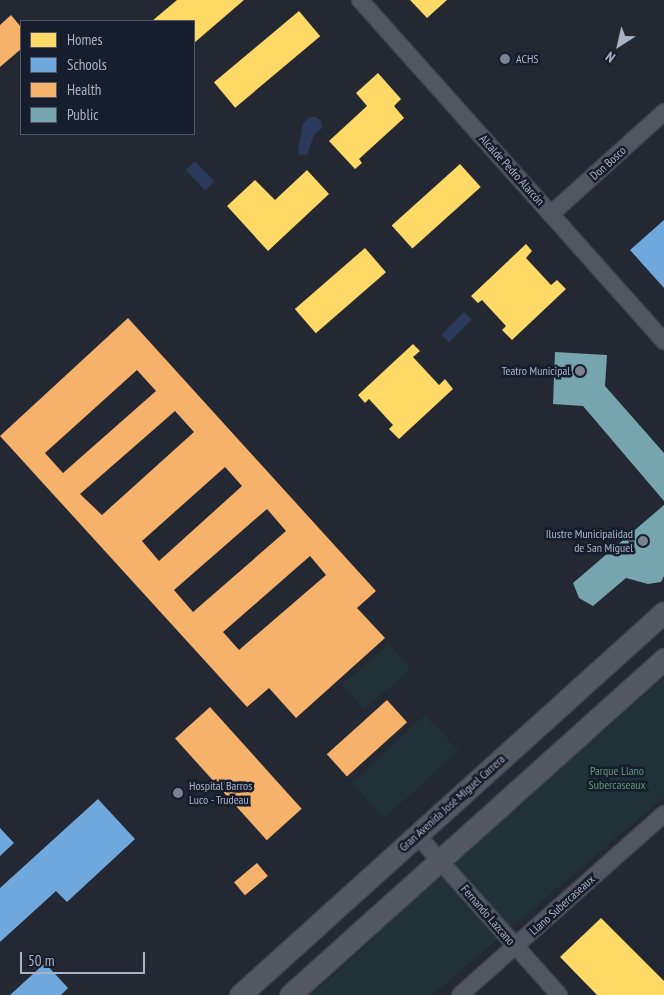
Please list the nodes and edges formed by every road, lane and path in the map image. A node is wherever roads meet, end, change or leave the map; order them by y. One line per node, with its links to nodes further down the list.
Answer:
1 (360, 0): 3 (street, Alcalde Pedro Alarcón)
2 (664, 112): 3 (street, Don Bosco)
3 (551, 214): 4 (street, Alcalde Pedro Alarcón)
4 (664, 341)
5 (664, 612): 7 (main road, Gran Avenida José Miguel Carrera)
6 (664, 659): 8 (main road)
7 (533, 730): 8 (main road); 10 (main road, Gran Avenida José Miguel Carrera)
8 (557, 754): 11 (main road)
9 (664, 814): 12 (street, Llano Subercaseaux)
10 (417, 835): 11 (street, Fernando Lazcano); 13 (main road, Gran Avenida José Miguel Carrera)
11 (440, 860): 12 (street, Fernando Lazcano); 14 (main road)
12 (516, 946): 15 (street, Llano Subercaseaux); 16 (street, Fernando Lazcano)
13 (240, 995)
14 (290, 995)
15 (460, 995)
16 (559, 995)

